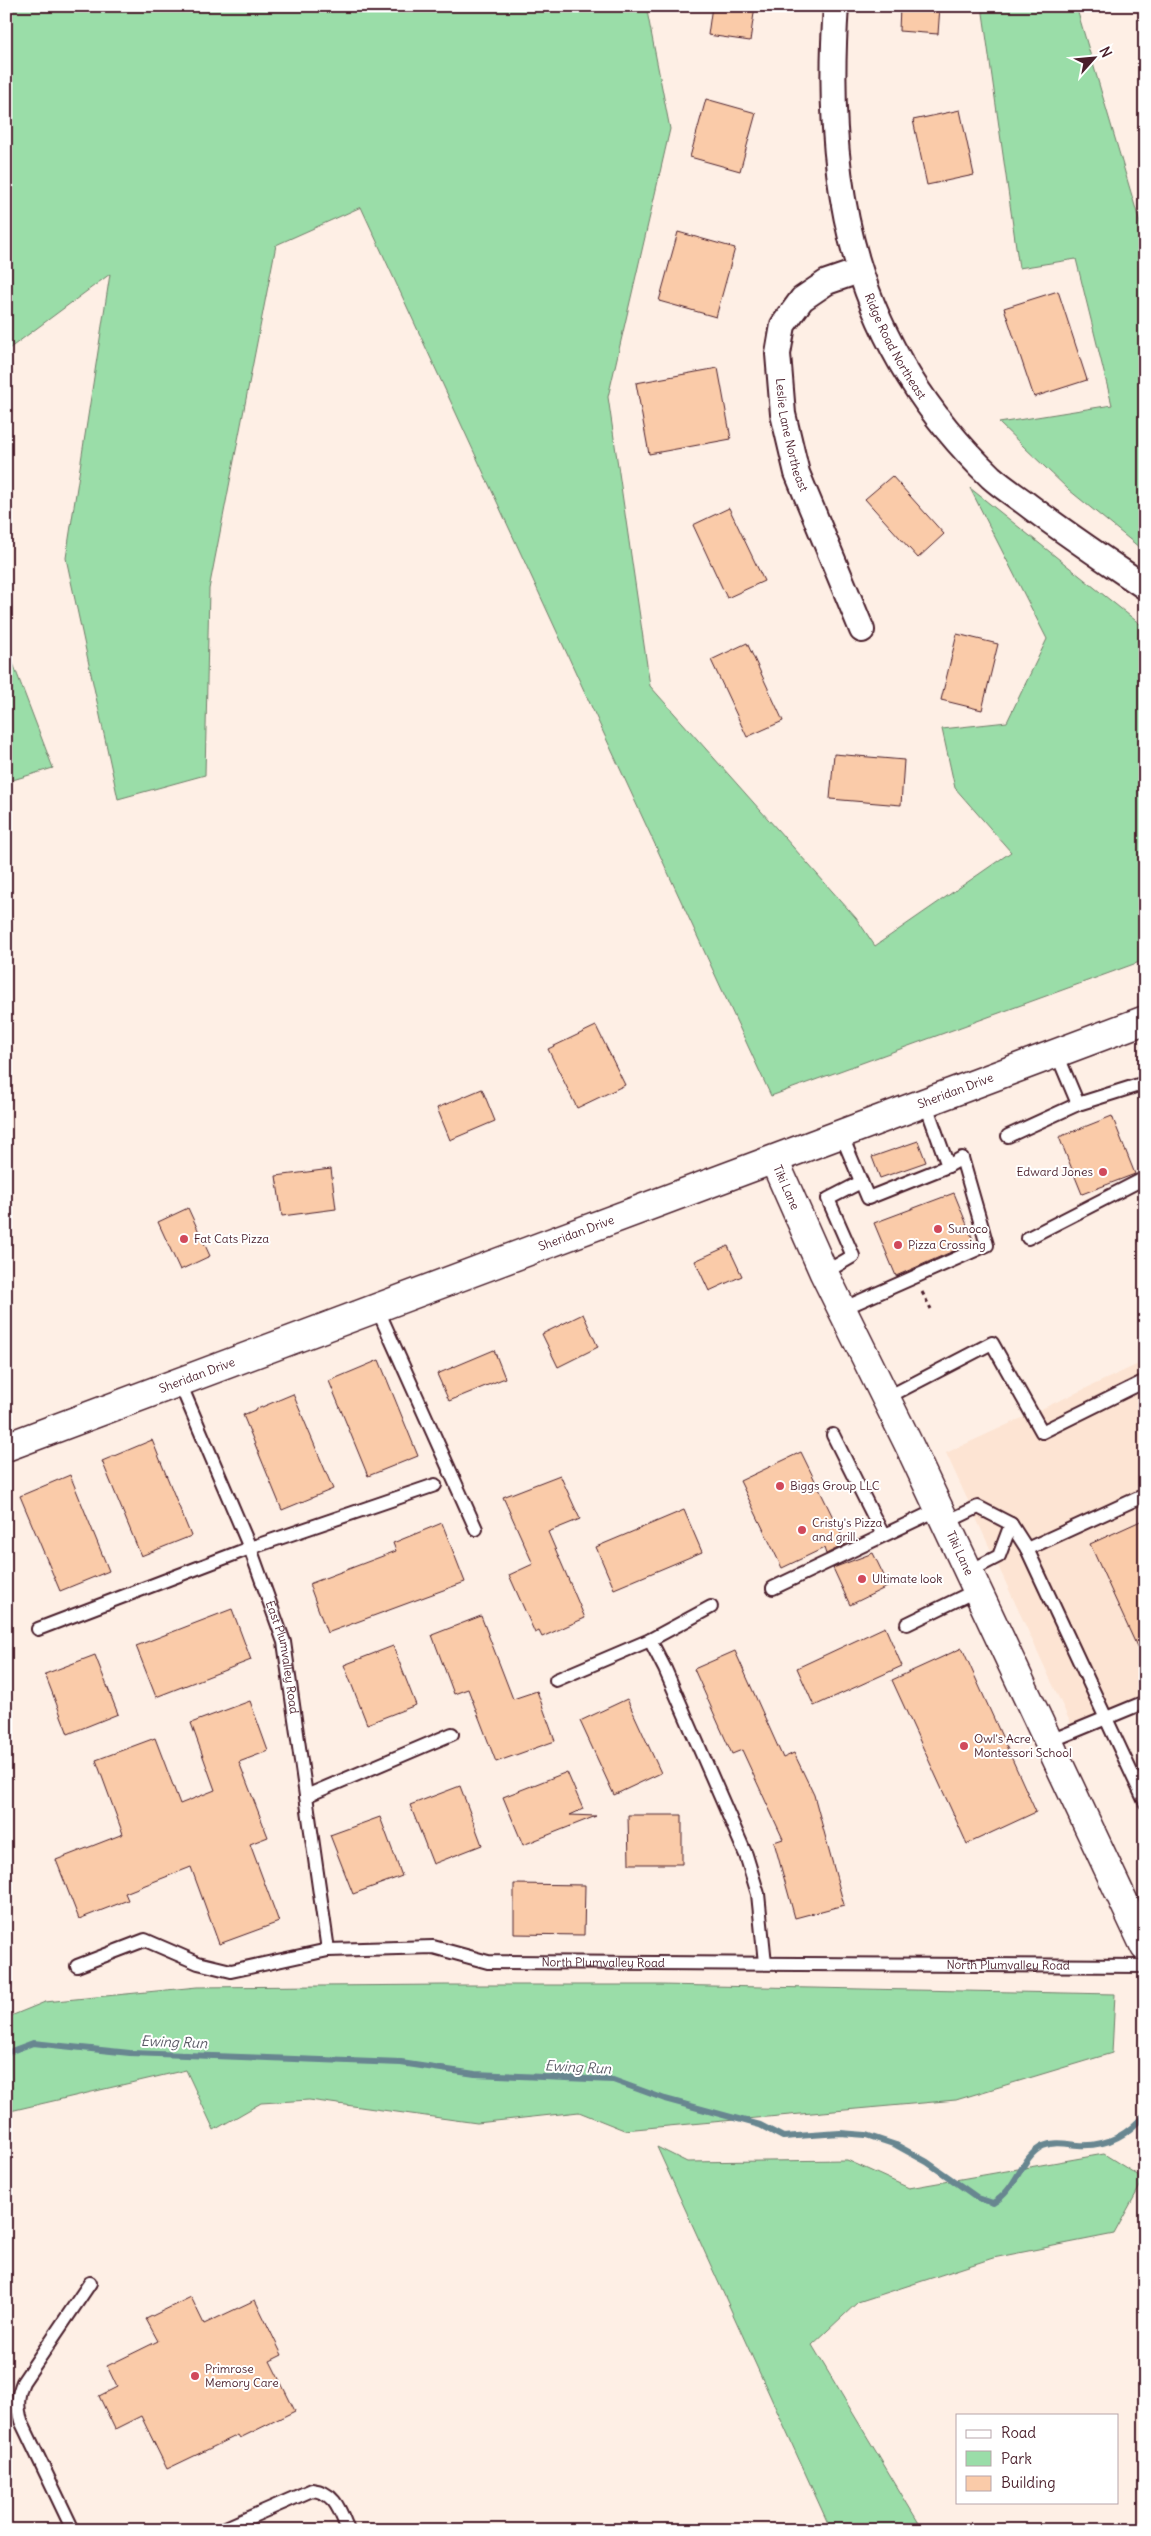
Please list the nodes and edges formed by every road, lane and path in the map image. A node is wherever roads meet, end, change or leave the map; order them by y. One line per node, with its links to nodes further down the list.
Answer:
1 (836, 6): 2 (street, Ridge Road Northeast)
2 (859, 271): 3 (street, Ridge Road Northeast); 4 (street, Leslie Lane Northeast)
3 (1145, 586)
4 (862, 630)
5 (1145, 1020): 6 (street, Sheridan Drive)
6 (1057, 1054): 8 (street, Sheridan Drive); 9 (lane)
7 (1145, 1083): 9 (lane)
8 (925, 1102): 10 (street, Sheridan Drive); 13 (lane)
9 (1078, 1104): 11 (lane)
10 (841, 1134): 12 (street, Sheridan Drive); 15 (lane)
11 (1008, 1136)
12 (774, 1160): 17 (street, Tiki Lane); 18 (street, Sheridan Drive)
13 (948, 1166): 15 (lane); 19 (lane)
14 (1145, 1178): 16 (lane)
15 (861, 1182): 17 (lane)
16 (1028, 1238)
17 (824, 1273): 19 (street, Tiki Lane)
18 (377, 1308): 20 (street, Sheridan Drive); 29 (lane)
19 (842, 1309): 22 (street, Tiki Lane)
20 (179, 1381): 24 (street, Sheridan Drive); 31 (lane, East Plumvalley Road)
21 (1145, 1381): 22 (lane)
22 (886, 1398): 27 (street, Tiki Lane)
23 (833, 1435): 30 (lane)
24 (6, 1447)
25 (435, 1485): 31 (lane)
26 (1145, 1495): 32 (lane)
27 (942, 1516): 28 (lane); 30 (lane); 33 (street, Tiki Lane)
28 (1011, 1524): 32 (lane); 33 (lane)
29 (476, 1529)
30 (882, 1535): 34 (lane)
31 (250, 1548): 37 (lane); 44 (lane, East Plumvalley Road)
32 (1028, 1549): 41 (lane)
33 (973, 1581): 36 (lane); 43 (street, Tiki Lane)
34 (773, 1588)
35 (711, 1607): 38 (lane)
36 (907, 1624)
37 (38, 1629)
38 (650, 1640): 39 (lane); 48 (lane)
39 (556, 1680)
40 (1145, 1702): 41 (lane)
41 (1105, 1719): 43 (lane); 45 (lane)
42 (452, 1734): 44 (lane)
43 (1048, 1742): 46 (street, Tiki Lane)
44 (306, 1796): 47 (lane, East Plumvalley Road)
45 (1145, 1802)
46 (1145, 1947)
47 (328, 1950): 48 (lane, North Plumvalley Road); 49 (lane, North Plumvalley Road)
48 (765, 1964): 50 (lane, North Plumvalley Road)
49 (77, 1966)
50 (1145, 1966)
51 (90, 2283): 52 (lane)
52 (73, 2530)
53 (221, 2530): 54 (lane)
54 (348, 2530)

